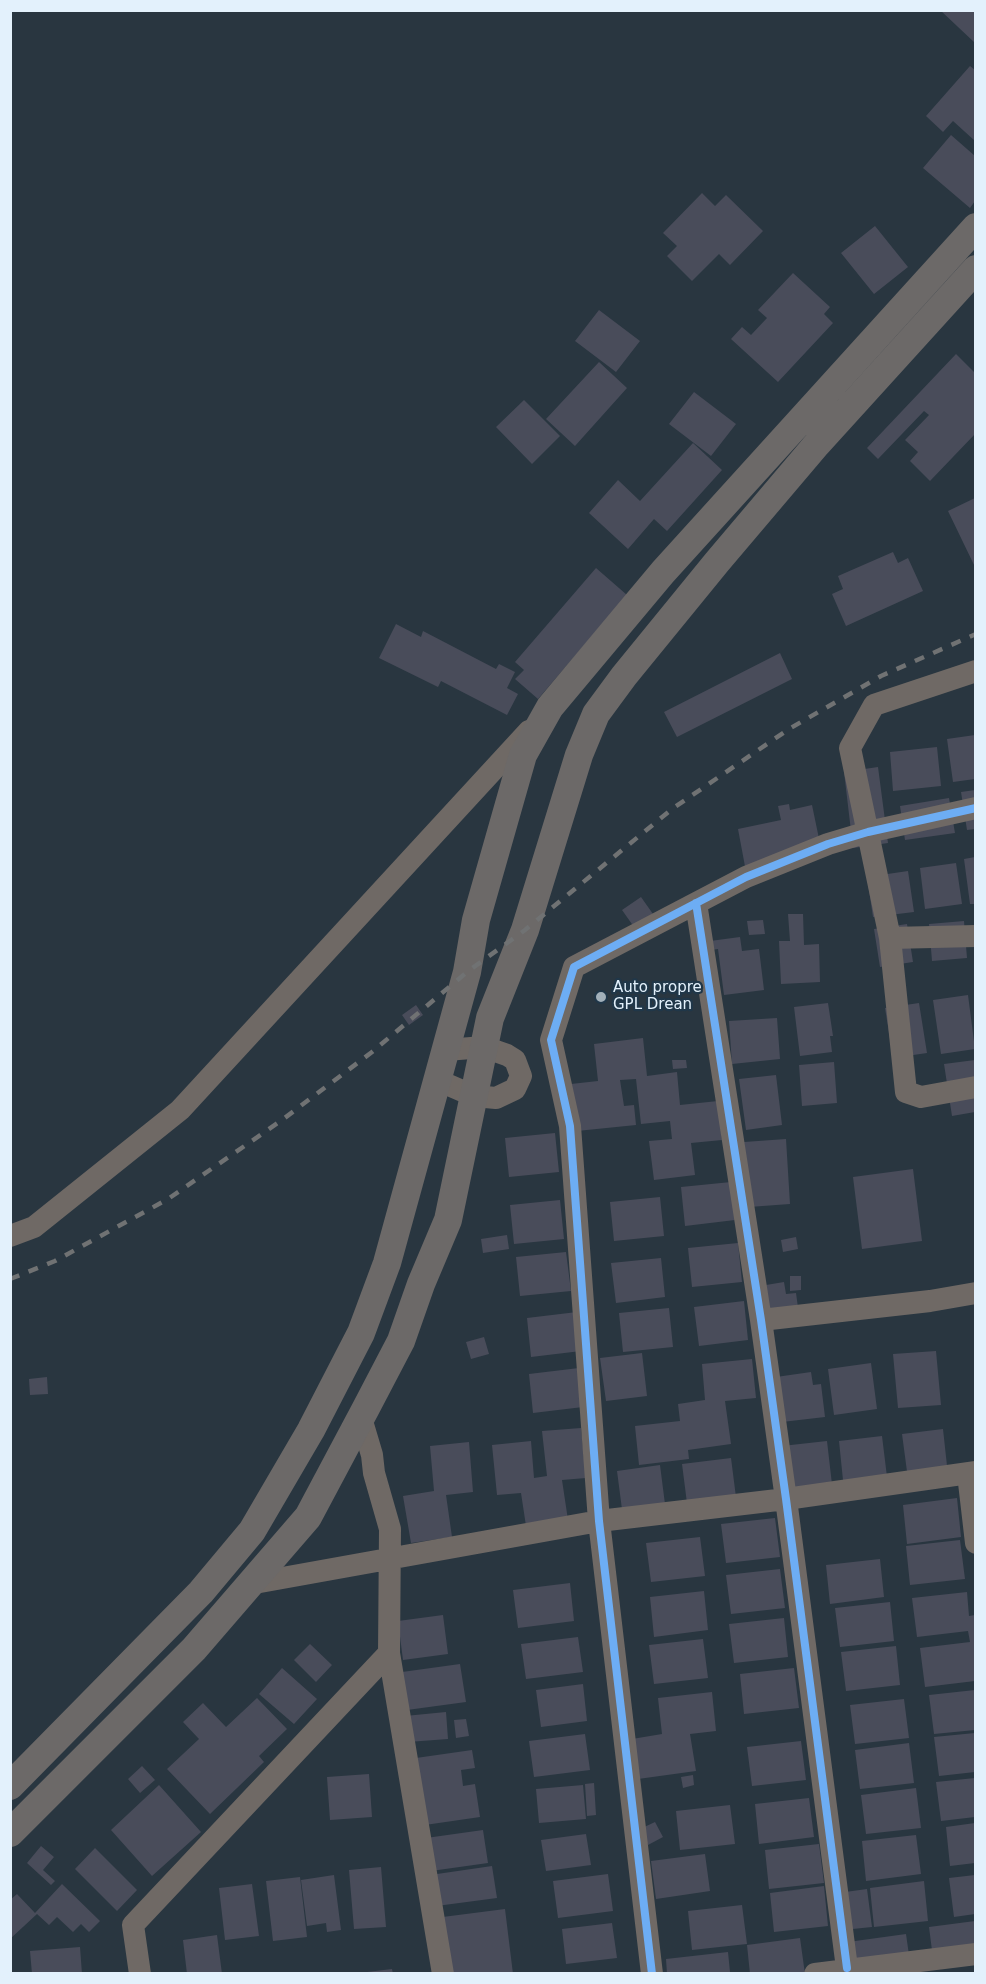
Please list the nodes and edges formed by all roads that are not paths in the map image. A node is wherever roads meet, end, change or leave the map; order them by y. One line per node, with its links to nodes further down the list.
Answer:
1 (975, 227): 4 (main road)
2 (975, 269): 10 (main road)
3 (975, 671): 6 (street)
4 (549, 707): 11 (main road); 17 (street)
5 (975, 808): 6 (street)
6 (868, 832): 7 (street); 9 (street)
7 (696, 903): 12 (street); 19 (street)
8 (975, 936): 9 (street)
9 (890, 938): 15 (street)
10 (484, 1047): 11 (street); 13 (street); 16 (main road)
11 (446, 1050): 14 (main road)
12 (557, 1068): 13 (street); 23 (street)
13 (521, 1076): 16 (street)
14 (437, 1080): 16 (street); 28 (main road)
15 (975, 1087)
16 (474, 1096): 20 (main road)
17 (10, 1236)
18 (975, 1293): 19 (street)
19 (761, 1320): 22 (street)
20 (361, 1418): 25 (street); 26 (main road)
21 (972, 1473): 22 (street); 24 (street)
22 (786, 1499): 23 (street); 31 (street)
23 (599, 1521): 25 (street); 34 (street)
24 (975, 1543)
25 (391, 1559): 26 (street); 27 (street)
26 (249, 1584): 29 (main road)
27 (389, 1653): 32 (street); 33 (street)
28 (10, 1786)
29 (10, 1833)
30 (975, 1954): 31 (street)
31 (847, 1968): 35 (street)
32 (140, 1974)
33 (443, 1974)
34 (652, 1974)
35 (815, 1974)

